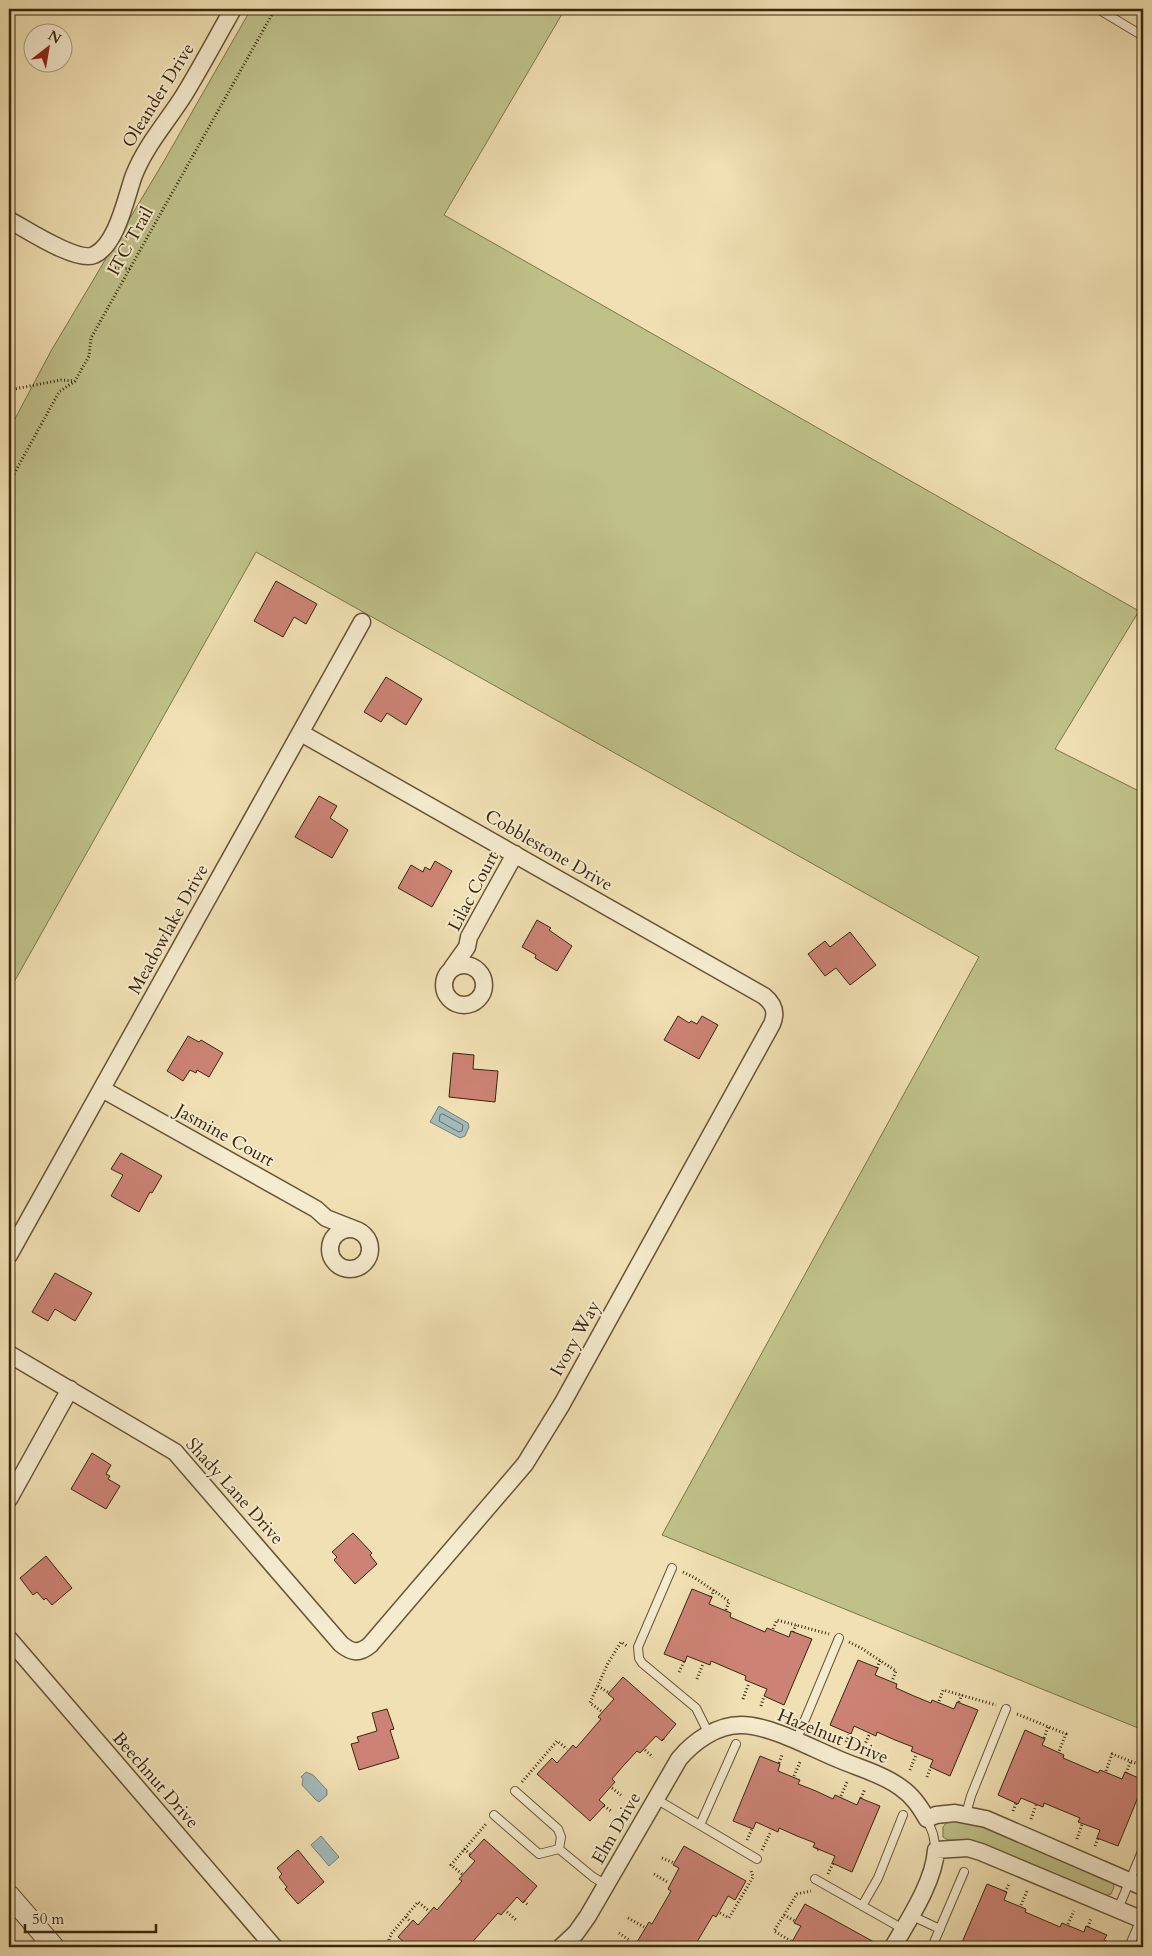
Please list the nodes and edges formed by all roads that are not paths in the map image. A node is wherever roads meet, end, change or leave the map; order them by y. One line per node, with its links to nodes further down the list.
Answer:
1 (233, 9): 4 (street, Oleander Drive)
2 (1098, 9): 3 (lane)
3 (1143, 36)
4 (9, 220)
5 (362, 622): 6 (street, Meadowlake Drive)
6 (301, 733): 7 (street, Cobblestone Drive); 12 (street, Meadowlake Drive)
7 (515, 854): 8 (street, Lilac Court); 11 (street, Cobblestone Drive)
8 (467, 947): 9 (street, Lilac Court); 10 (street, Lilac Court)
9 (452, 968): 10 (street); 10 (street, Lilac Court)
10 (478, 970)
11 (773, 1006): 23 (street, Ivory Way)
12 (102, 1089): 13 (street, Jasmine Court); 16 (street, Meadowlake Drive)
13 (326, 1218): 14 (street, Jasmine Court); 15 (street)
14 (359, 1231): 15 (street); 15 (street)
15 (331, 1243)
16 (9, 1256)
17 (9, 1354): 18 (street, Shady Lane Drive)
18 (70, 1389): 19 (street); 23 (street, Shady Lane Drive)
19 (9, 1499)
20 (672, 1568): 25 (lane)
21 (839, 1638): 26 (lane)
22 (9, 1639): 51 (street, Beechnut Drive)
23 (356, 1652)
24 (1006, 1709): 30 (lane)
25 (709, 1734): 26 (street, Hazelnut Drive); 29 (street, Elm Drive)
26 (796, 1741): 33 (street, Hazelnut Drive)
27 (736, 1744): 34 (lane)
28 (517, 1788): 35 (lane)
29 (656, 1799): 34 (lane); 42 (street, Elm Drive)
30 (966, 1814): 33 (street); 41 (street)
31 (494, 1815): 35 (lane)
32 (903, 1815): 44 (lane)
33 (927, 1819): 37 (lane)
34 (700, 1825): 38 (lane)
35 (560, 1849): 42 (lane)
36 (1143, 1849): 41 (lane)
37 (936, 1850): 45 (street); 47 (street)
38 (757, 1859)
39 (964, 1872): 48 (lane)
40 (815, 1879): 44 (lane)
41 (1137, 1884): 45 (lane)
42 (606, 1885): 49 (street, Elm Drive)
43 (9, 1895): 50 (street)
44 (862, 1906): 47 (lane)
45 (1118, 1909): 46 (street)
46 (1142, 1920): 54 (lane)
47 (907, 1922): 48 (lane); 52 (street)
48 (940, 1929): 53 (lane)
49 (569, 1945)
50 (54, 1947)
51 (274, 1947)
52 (893, 1947)
53 (932, 1947)
54 (1129, 1947)

